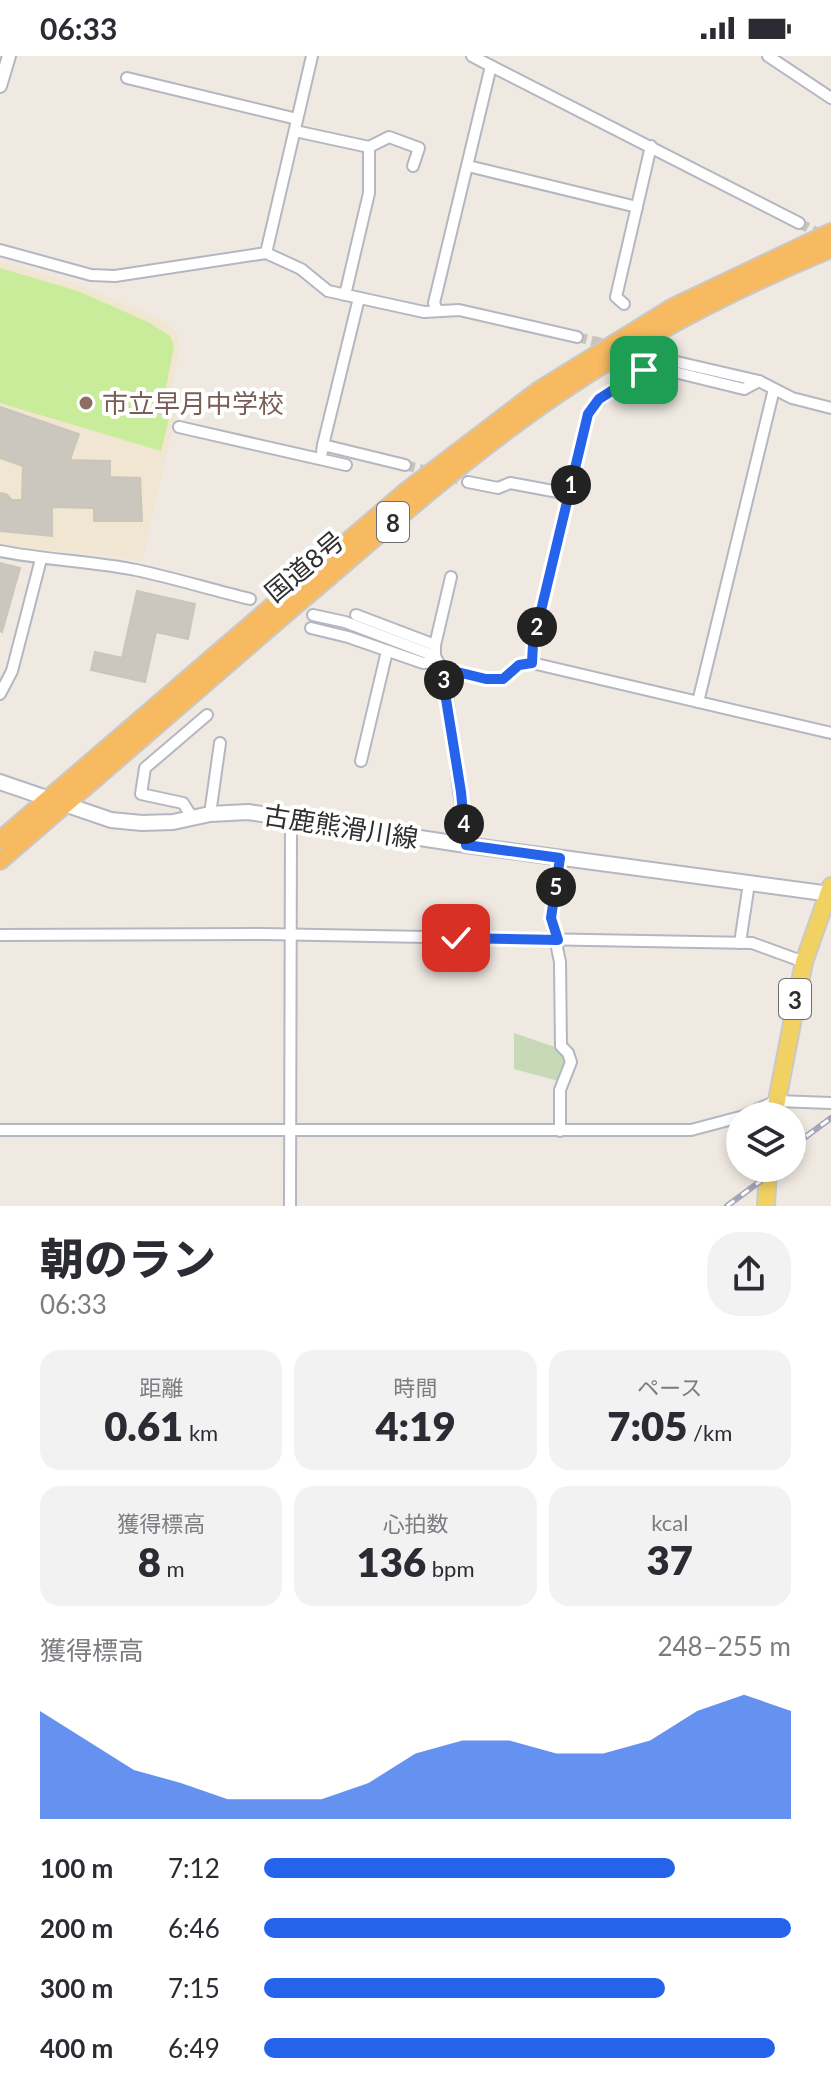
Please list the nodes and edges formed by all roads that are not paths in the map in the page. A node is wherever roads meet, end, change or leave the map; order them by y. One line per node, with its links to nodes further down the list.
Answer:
1 (9, 56): 7 (street)
2 (312, 56): 9 (street)
3 (472, 56): 5 (street)
4 (768, 56): 8 (street)
5 (491, 66): 11 (street); 14 (street)
6 (127, 78): 9 (street)
7 (1, 81)
8 (831, 98)
9 (297, 119): 10 (street)
10 (295, 131): 12 (street); 20 (street)
11 (651, 146): 15 (street); 16 (street)
12 (369, 147): 13 (street); 21 (street)
13 (413, 166)
14 (468, 166): 15 (street); 24 (street)
15 (637, 207): 23 (street)
16 (799, 223)
17 (831, 232): 54 (highway, 国道8号 / 8)
18 (831, 249): 54 (highway, 国道8号 / 8)
19 (0, 250): 20 (street)
20 (266, 253): 21 (street)
21 (345, 295): 22 (street)
22 (359, 298): 24 (street); 31 (street)
23 (624, 304)
24 (437, 310): 25 (street)
25 (577, 337)
26 (655, 357): 27 (street)
27 (759, 381): 28 (street); 36 (street)
28 (774, 389): 29 (street); 48 (street)
29 (831, 408)
30 (179, 427): 32 (street)
31 (323, 445): 32 (street); 34 (street)
32 (321, 458): 33 (street)
33 (346, 465)
34 (405, 465)
35 (468, 482): 36 (street)
36 (569, 494): 46 (street)
37 (0, 551): 38 (street)
38 (41, 559): 40 (street); 47 (street)
39 (451, 577): 45 (street)
40 (250, 599)
41 (313, 615): 45 (street)
42 (356, 615): 45 (street)
43 (311, 628): 44 (street)
44 (387, 651): 45 (street); 52 (street)
45 (437, 658): 46 (street); 59 (street)
46 (532, 663): 48 (street)
47 (0, 694)
48 (698, 702): 50 (street)
49 (207, 715): 56 (street)
50 (831, 733)
51 (220, 743): 55 (street)
52 (361, 761)
53 (0, 782): 54 (main road, 古鹿熊滑川線)
54 (55, 803): 56 (main road, 古鹿熊滑川線); 58 (highway, 国道8号 / 8); 61 (highway, 国道8号 / 8)
55 (210, 814): 56 (main road, 古鹿熊滑川線); 57 (main road, 古鹿熊滑川線)
56 (192, 817)
57 (291, 817): 59 (main road, 古鹿熊滑川線); 65 (street)
58 (0, 840)
59 (466, 845): 60 (main road, 古鹿熊滑川線)
60 (560, 858): 62 (main road, 古鹿熊滑川線); 66 (street)
61 (0, 861)
62 (749, 883): 63 (main road, 古鹿熊滑川線); 67 (street)
63 (830, 891): 68 (main road, 3)
64 (0, 935): 65 (street)
65 (292, 936): 66 (street); 75 (street)
66 (558, 940): 67 (street); 74 (street)
67 (740, 943): 68 (street)
68 (804, 962): 69 (main road, 3)
69 (776, 1102)
70 (831, 1103): 71 (street)
71 (806, 1105)
72 (726, 1120): 74 (street)
73 (0, 1130): 75 (street)
74 (560, 1131): 75 (street)
75 (290, 1132): 77 (street)
76 (767, 1182): 78 (main road)
77 (290, 1206)
78 (766, 1206)

